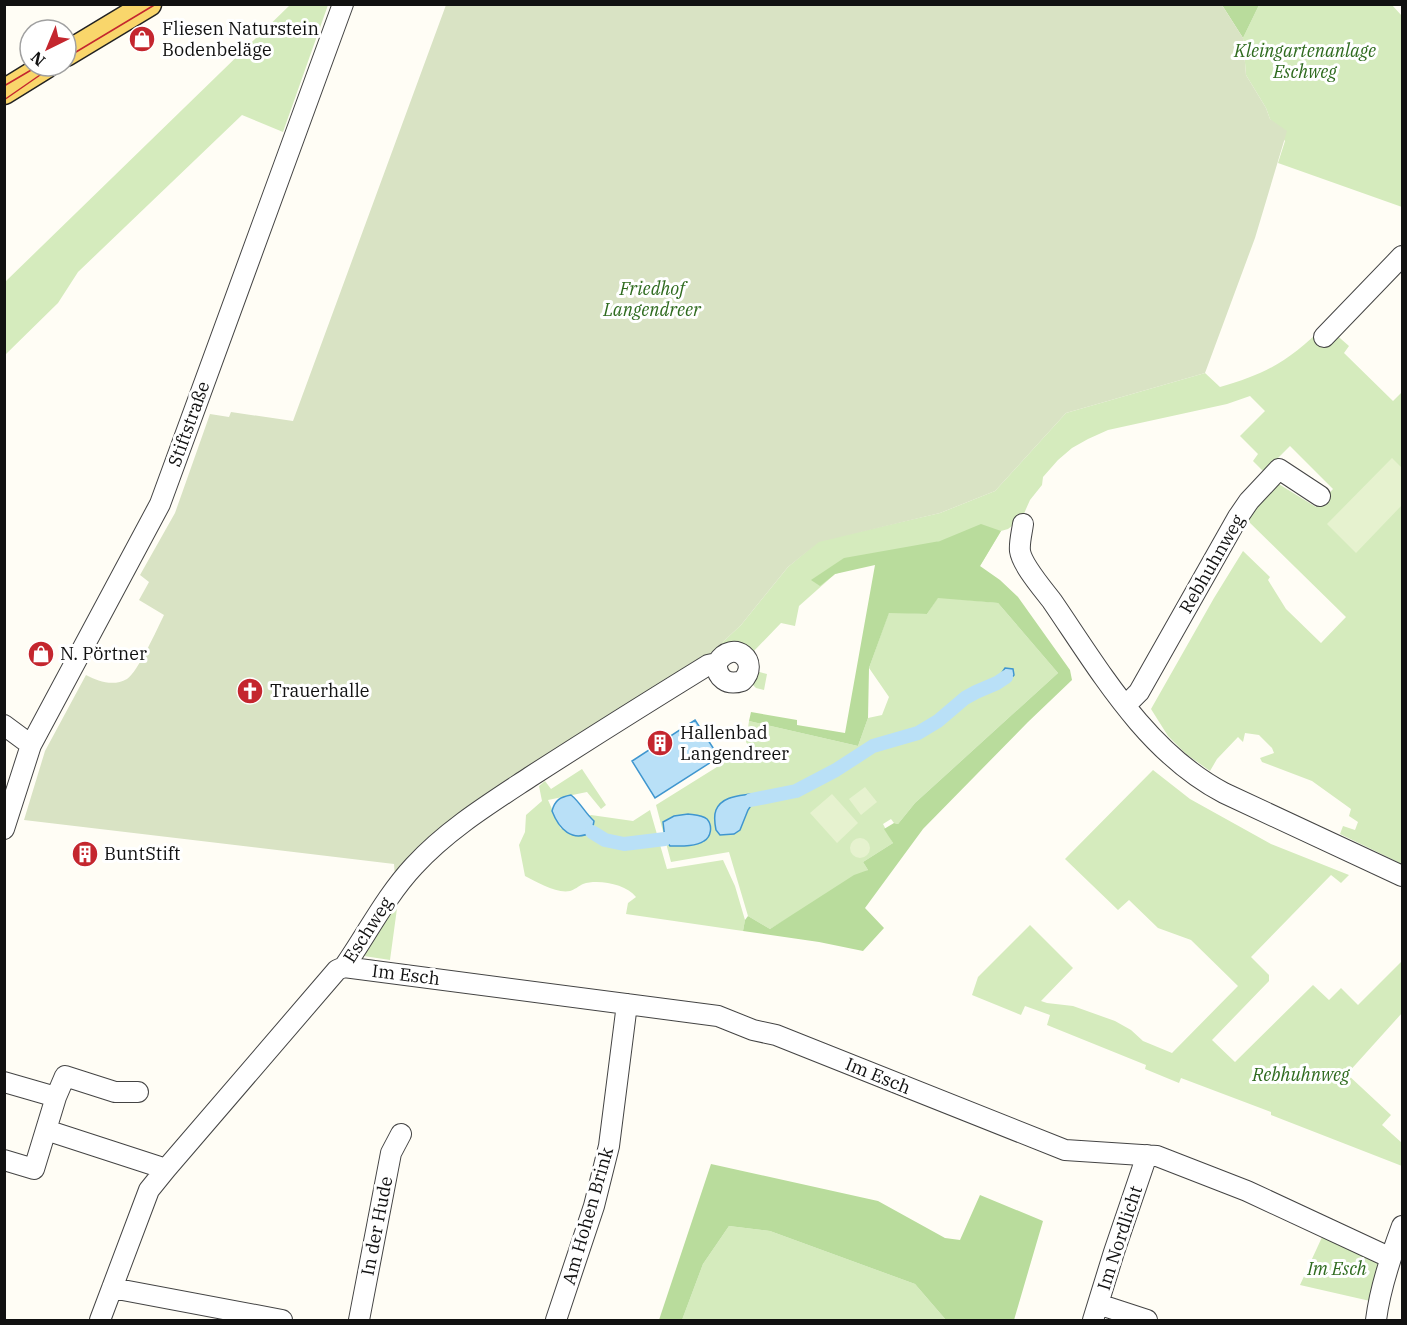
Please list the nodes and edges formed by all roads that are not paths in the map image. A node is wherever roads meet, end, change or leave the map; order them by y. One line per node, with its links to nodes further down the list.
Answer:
1 (149, 4): 3 (main road)
2 (343, 4): 13 (street, Stiftstraße)
3 (78, 47)
4 (27, 78): 5 (main road)
5 (4, 92)
6 (1402, 256): 7 (street)
7 (1324, 337)
8 (1320, 496): 11 (street, Rebhuhnweg)
9 (1023, 524): 11 (street)
10 (717, 663): 10 (street, Eschweg); 16 (street, Eschweg)
11 (1126, 705): 15 (street)
12 (4, 725): 13 (street)
13 (31, 745): 14 (street, Stiftstraße)
14 (4, 829)
15 (1402, 876)
16 (344, 968): 17 (street, Im Esch); 25 (street, Eschweg)
17 (627, 1004): 23 (street, Im Esch); 33 (street, Am Hohen Brink)
18 (4, 1082): 20 (street)
19 (138, 1092): 20 (street)
20 (56, 1097): 21 (street)
21 (46, 1130): 24 (street); 25 (street)
22 (400, 1134): 32 (street, In der Hude)
23 (1147, 1155): 27 (street, Im Esch); 29 (street, Im Nordlicht)
24 (4, 1160)
25 (166, 1169): 28 (street, Eschweg)
26 (1402, 1226): 27 (street)
27 (1391, 1258): 35 (street)
28 (112, 1288): 30 (street, Eschweg); 31 (street)
29 (1096, 1312): 34 (street)
30 (100, 1320)
31 (282, 1320)
32 (359, 1320)
33 (556, 1320)
34 (1147, 1320)
35 (1376, 1320)

